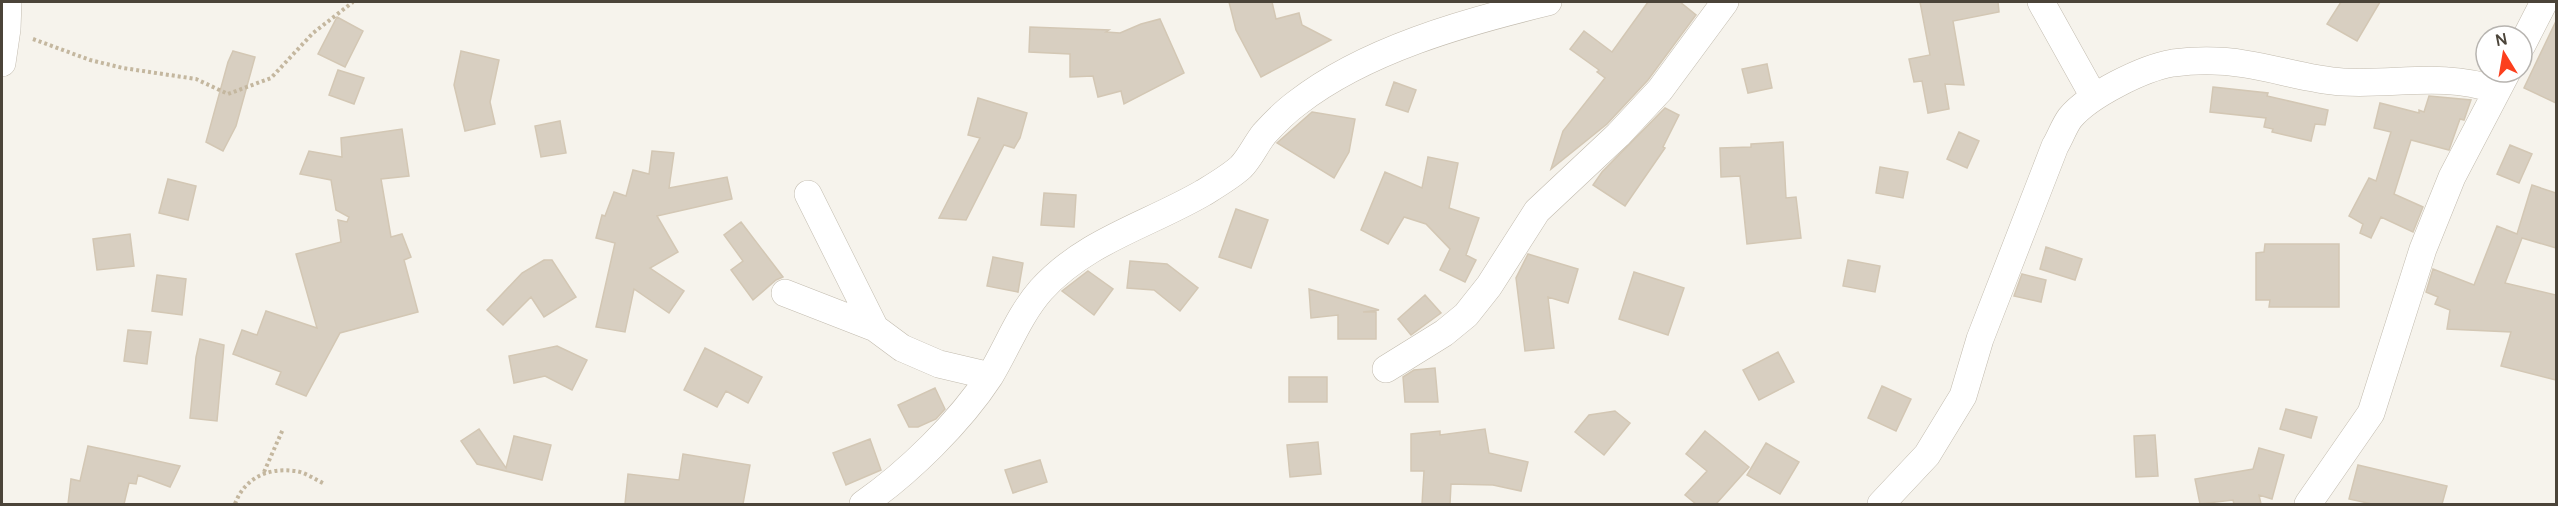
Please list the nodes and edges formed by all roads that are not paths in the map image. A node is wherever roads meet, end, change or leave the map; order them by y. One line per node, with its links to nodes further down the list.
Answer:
1 (8, 2): 7 (street)
2 (1548, 2): 15 (street)
3 (1725, 2): 14 (street)
4 (2041, 2): 10 (street)
5 (2544, 2): 6 (street)
6 (2533, 24)
7 (2, 63)
8 (2474, 83): 10 (street)
9 (2499, 84): 18 (street)
10 (2094, 97): 17 (street)
11 (808, 194): 13 (street)
12 (785, 293): 13 (street)
13 (875, 328): 15 (street)
14 (1386, 369)
15 (990, 376): 16 (street)
16 (863, 504)
17 (1881, 504)
18 (2308, 504)

